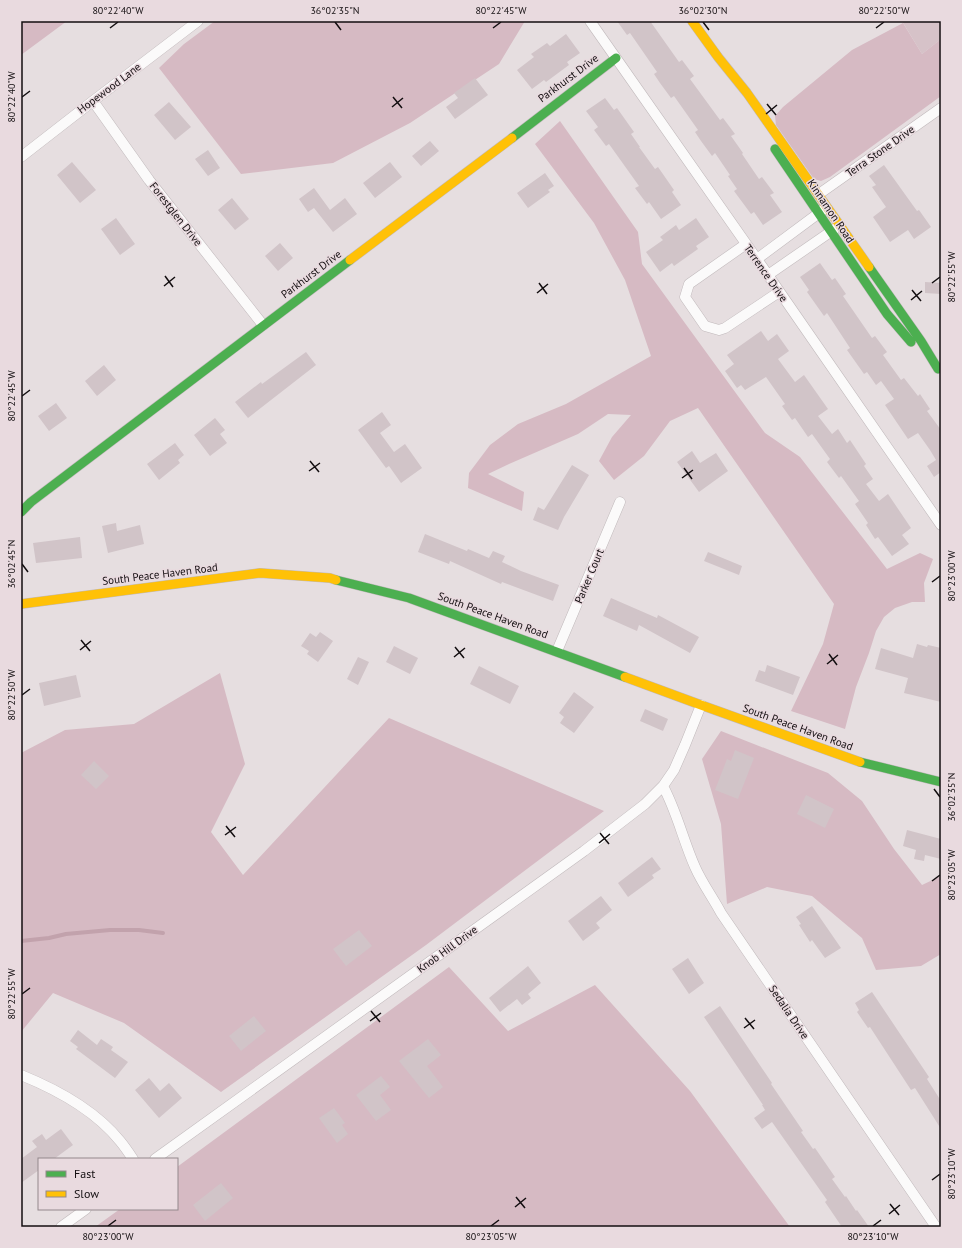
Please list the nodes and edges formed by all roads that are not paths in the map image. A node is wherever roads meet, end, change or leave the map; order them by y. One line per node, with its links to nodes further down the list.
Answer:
1 (198, 21): 6 (street, Hopewood Lane)
2 (590, 21): 5 (street, Terrence Drive)
3 (692, 21): 4 (main road, Kinnamon Road)
4 (718, 57): 9 (main road, Kinnamon Road); 11 (main road, Kinnamon Road)
5 (616, 58): 14 (street, Terrence Drive); 18 (main road, Parkhurst Drive)
6 (93, 101): 8 (street, Hopewood Lane); 18 (street, Forestglen Drive)
7 (941, 108): 9 (street, Terra Stone Drive)
8 (21, 157)
9 (819, 194): 10 (main road, Kinnamon Road)
10 (828, 207): 11 (street); 12 (main road, Kinnamon Road)
11 (818, 214): 13 (main road, Kinnamon Road); 15 (street)
12 (840, 225): 13 (street); 19 (main road, Kinnamon Road)
13 (831, 232): 16 (street); 19 (main road, Kinnamon Road)
14 (746, 244): 15 (street, Terrence Drive); 17 (street)
15 (757, 259): 16 (street, Terrence Drive)
16 (768, 275): 17 (street, Terrence Drive)
17 (779, 292): 22 (street, Terrence Drive)
18 (263, 325): 21 (main road, Parkhurst Drive)
19 (940, 371)
20 (620, 502): 24 (street, Parker Court)
21 (21, 512)
22 (941, 525)
23 (21, 604): 24 (main road, South Peace Haven Road)
24 (557, 651): 25 (main road, South Peace Haven Road)
25 (701, 705): 26 (main road, South Peace Haven Road); 27 (street, Knob Hill Drive)
26 (941, 782)
27 (663, 786): 30 (street, Knob Hill Drive); 33 (street, Sedalia Drive)
28 (21, 1075): 29 (street)
29 (132, 1158)
30 (156, 1158)
31 (85, 1210): 32 (street)
32 (61, 1227)
33 (936, 1227)

